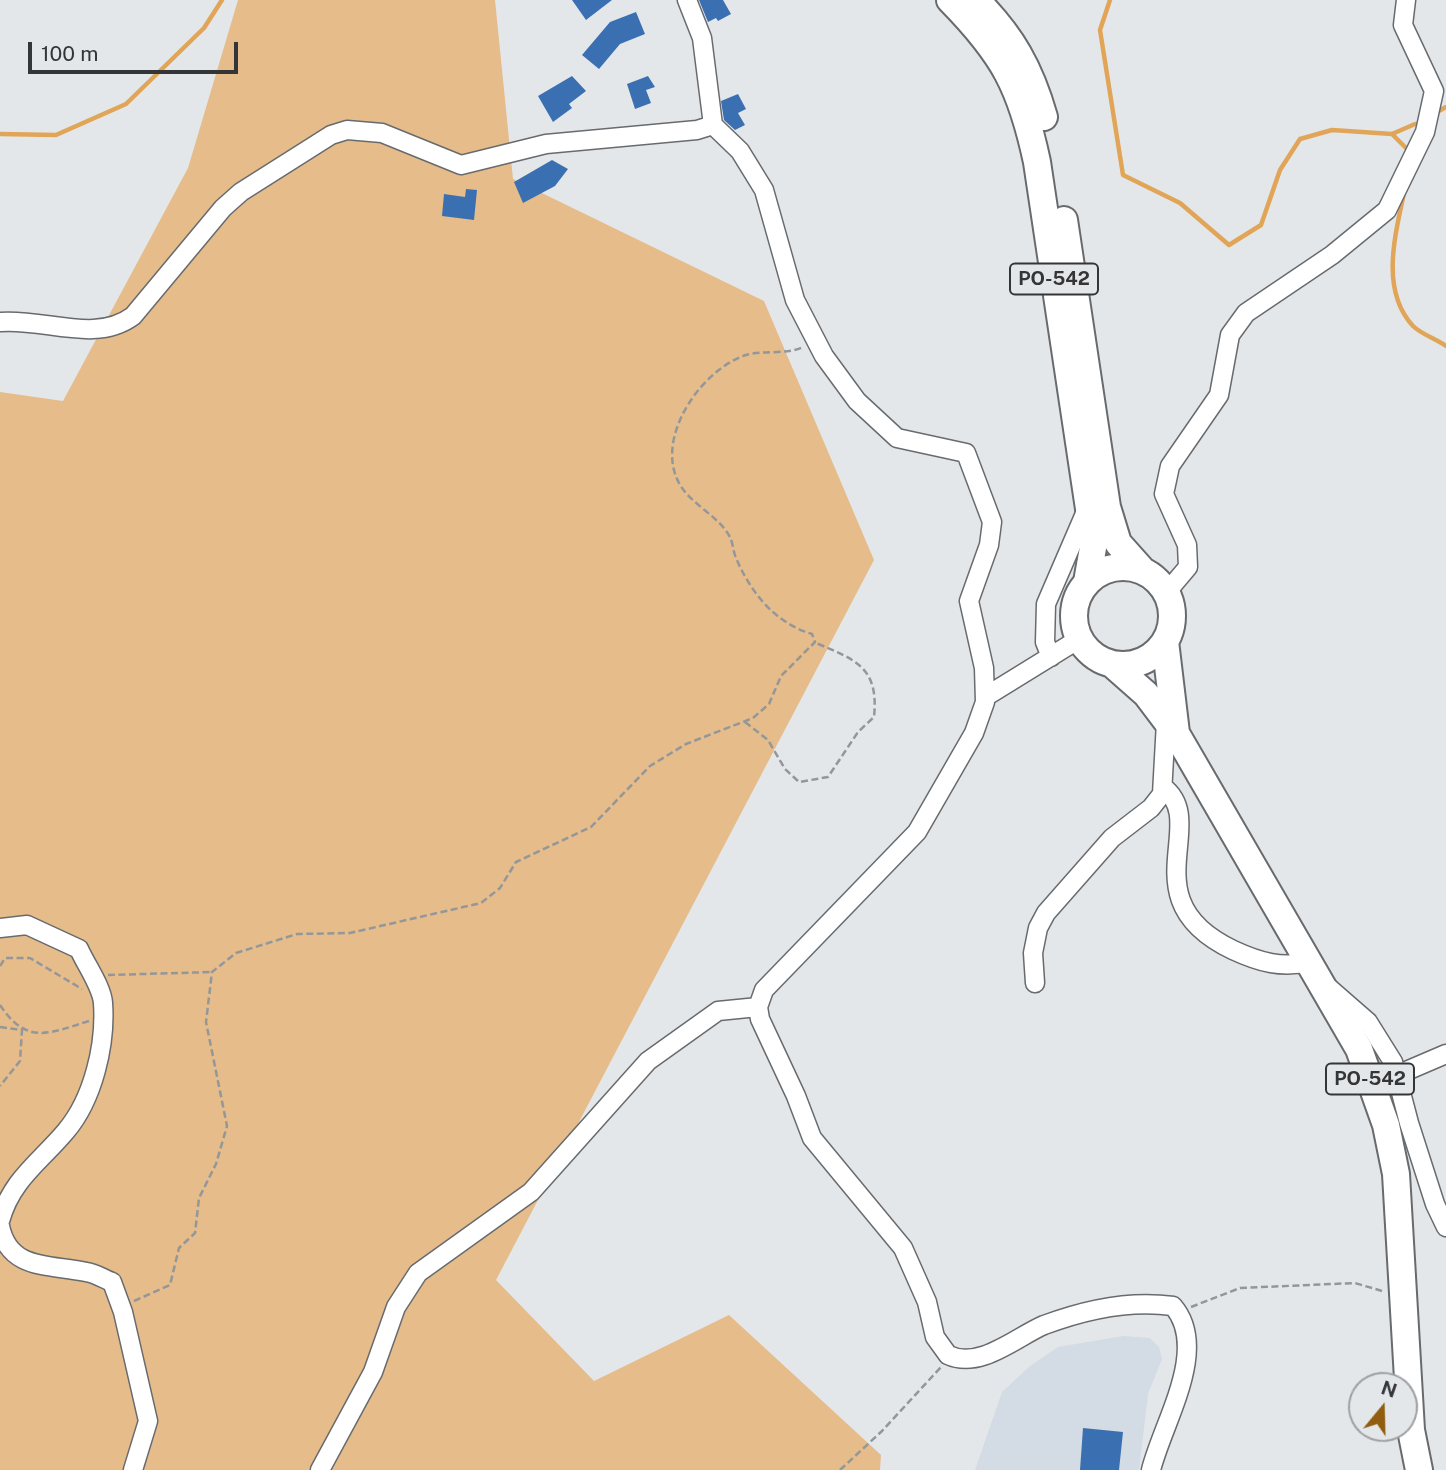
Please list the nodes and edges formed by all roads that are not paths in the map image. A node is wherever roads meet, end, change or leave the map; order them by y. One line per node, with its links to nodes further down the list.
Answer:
1 (687, 0): 5 (street)
2 (950, 0): 7 (main road, PO-542)
3 (976, 0): 8 (main road, PO-542)
4 (1406, 0): 10 (street)
5 (713, 125): 6 (street); 15 (street)
6 (0, 322)
7 (1087, 509): 9 (main road, PO-542); 13 (street)
8 (1143, 571): 9 (main road); 10 (main road, PO-542)
9 (1087, 582): 11 (main road, PO-542)
10 (1166, 593): 12 (main road, PO-542)
11 (1079, 639): 13 (street); 14 (main road, PO-542)
12 (1165, 641): 14 (main road); 16 (main road, PO-542)
13 (1051, 657): 15 (street)
14 (1112, 664): 16 (main road, PO-542)
15 (985, 697): 21 (street)
16 (1171, 728): 17 (street); 19 (main road, PO-542)
17 (1163, 787): 19 (street); 20 (street)
18 (0, 928): 24 (street)
19 (1317, 973): 23 (street); 29 (main road, PO-542)
20 (1035, 983)
21 (758, 1007): 27 (street); 28 (street)
22 (1446, 1054): 23 (street)
23 (1397, 1075): 25 (street)
24 (0, 1223): 26 (street)
25 (1446, 1227)
26 (133, 1470)
27 (320, 1470)
28 (1151, 1470)
29 (1419, 1470)

